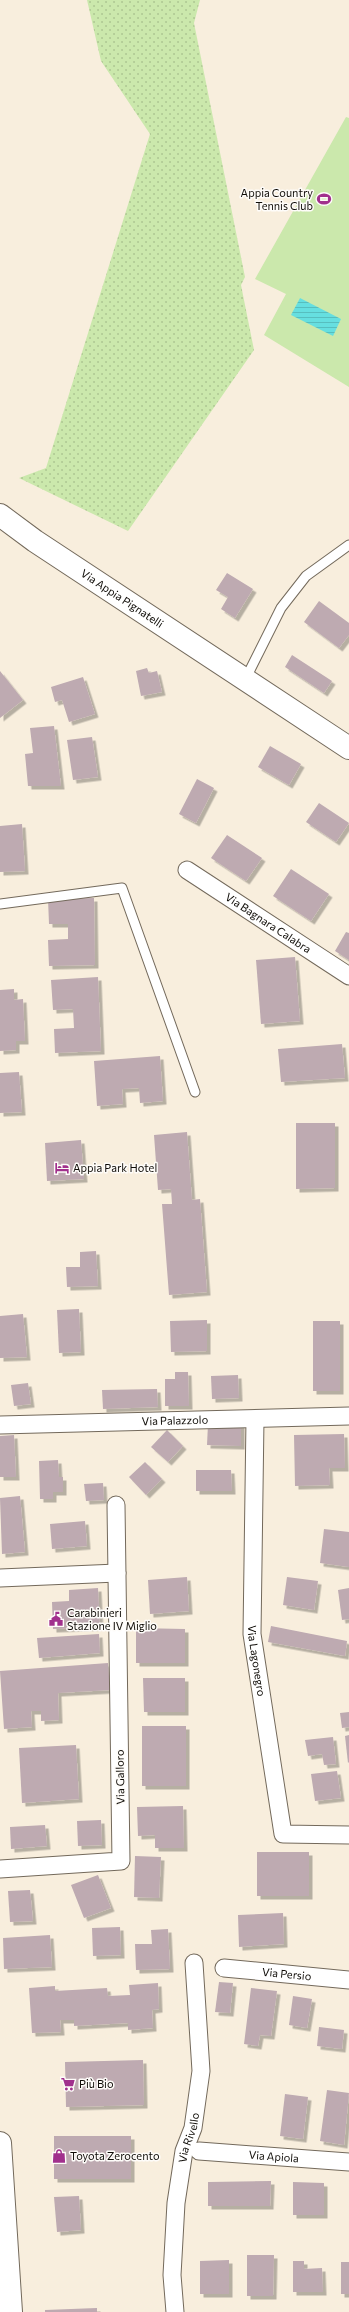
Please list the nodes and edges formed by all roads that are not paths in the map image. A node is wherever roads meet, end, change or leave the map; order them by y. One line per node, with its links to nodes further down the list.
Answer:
1 (0, 515): 3 (main road, Via Appia Pignatelli)
2 (349, 545): 3 (lane)
3 (244, 680): 4 (main road, Via Appia Pignatelli)
4 (349, 748)
5 (187, 870): 7 (street, Via Bagnara Calabra)
6 (0, 904): 8 (lane)
7 (349, 976)
8 (195, 1092)
9 (349, 1416): 10 (street, Via Palazzolo)
10 (255, 1419): 11 (street, Via Palazzolo); 15 (street, Via Lagonegro)
11 (0, 1425)
12 (116, 1505): 13 (street, Via Galloro)
13 (117, 1573): 14 (street); 16 (street, Via Galloro)
14 (0, 1578)
15 (349, 1835)
16 (0, 1869)
17 (194, 1963): 24 (street, Via Rivello)
18 (224, 1968): 19 (street, Via Persio)
19 (349, 1980)
20 (0, 2143): 23 (main road)
21 (198, 2151): 22 (street, Via Apiola)
22 (349, 2162)
23 (11, 2312)
24 (175, 2312)

